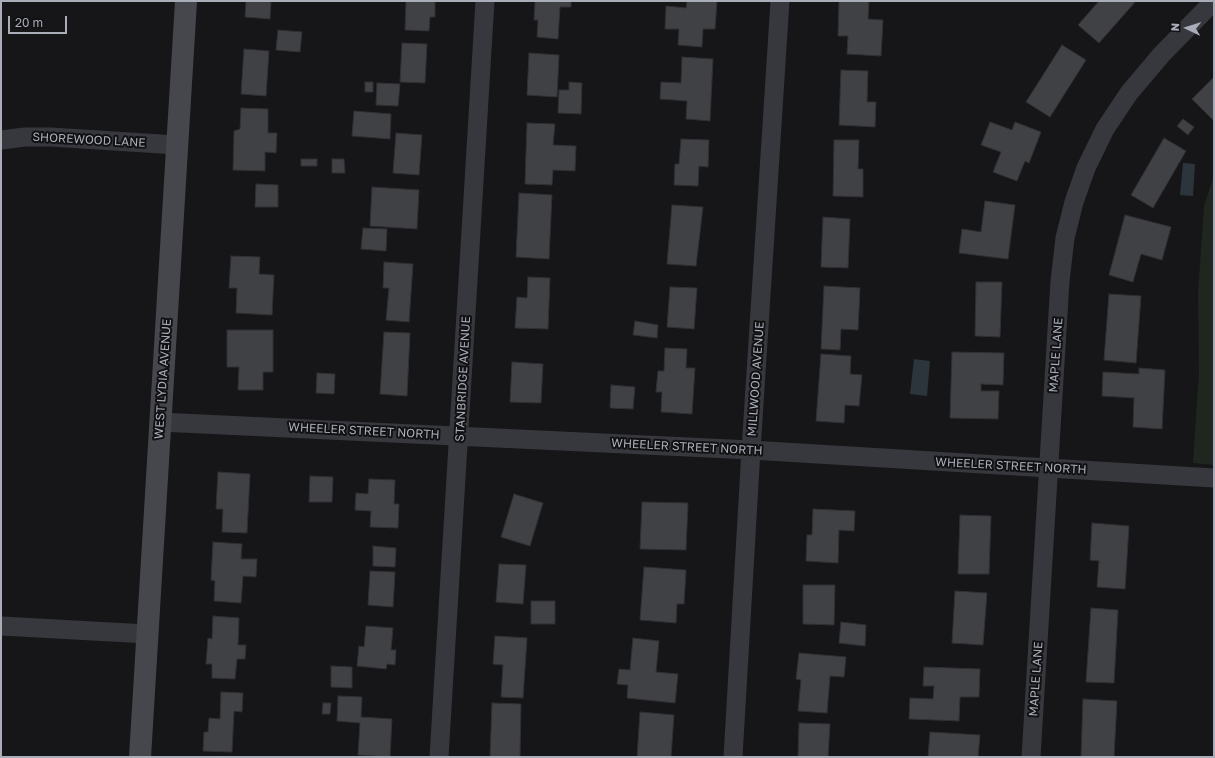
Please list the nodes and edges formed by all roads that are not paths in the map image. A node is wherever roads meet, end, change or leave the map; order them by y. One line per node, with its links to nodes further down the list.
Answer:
1 (186, 1): 6 (street, WEST LYDIA AVENUE)
2 (485, 1): 8 (street, STANBRIDGE AVENUE)
3 (780, 1): 9 (street, MILLWOOD AVENUE)
4 (1214, 1): 10 (street, MAPLE LANE)
5 (1, 140): 6 (street, SHOREWOOD LANE)
6 (177, 145): 7 (street, WEST LYDIA AVENUE)
7 (160, 422): 8 (street, WHEELER STREET NORTH); 13 (street, WEST LYDIA AVENUE)
8 (460, 435): 9 (street, WHEELER STREET NORTH); 15 (street, STANBRIDGE AVENUE)
9 (751, 450): 10 (street, WHEELER STREET NORTH); 16 (street, MILLWOOD AVENUE)
10 (1049, 469): 11 (street, WHEELER STREET NORTH); 17 (street, MAPLE LANE)
11 (1214, 478)
12 (1, 626): 13 (street)
13 (148, 634): 14 (street, WEST LYDIA AVENUE)
14 (140, 757)
15 (439, 757)
16 (733, 757)
17 (1031, 757)

